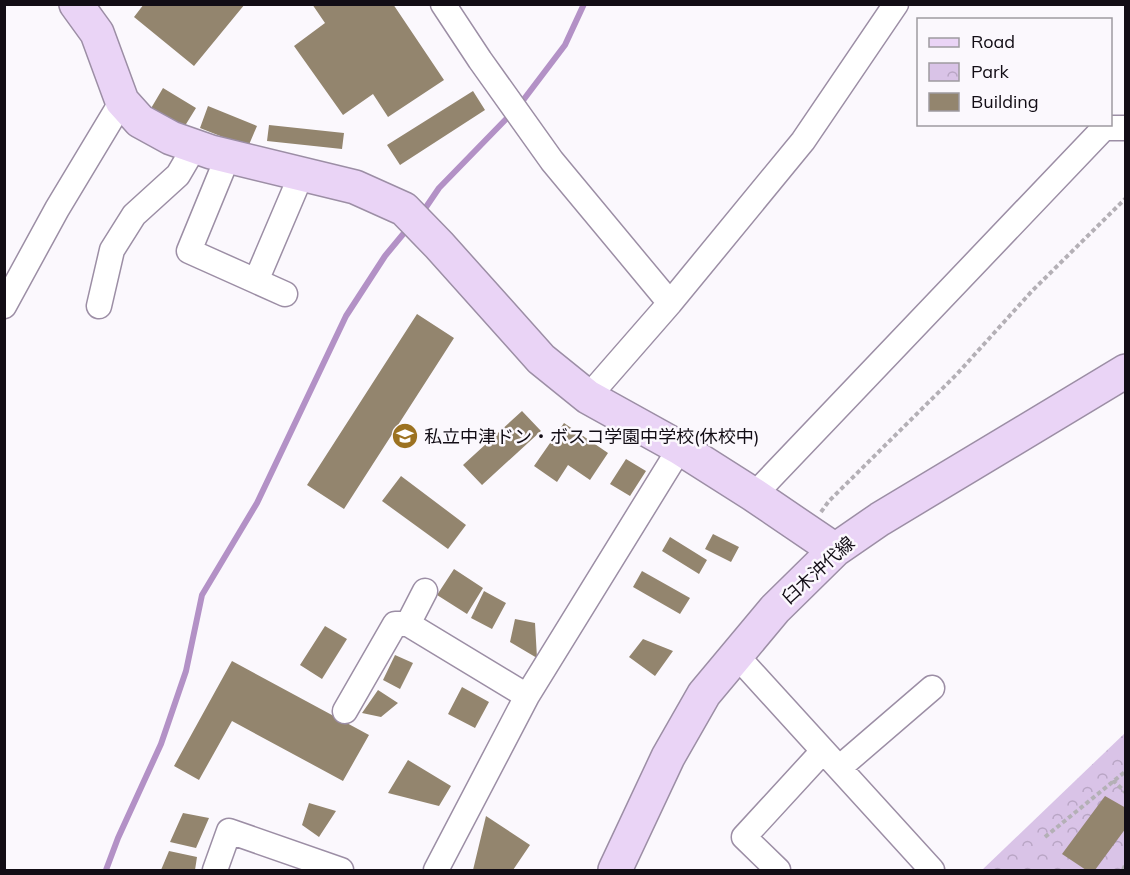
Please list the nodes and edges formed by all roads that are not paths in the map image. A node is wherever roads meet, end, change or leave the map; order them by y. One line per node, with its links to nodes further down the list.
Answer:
1 (76, 4): 4 (street)
2 (443, 4): 11 (street)
3 (886, 8): 11 (street)
4 (122, 102): 6 (street); 12 (street)
5 (1125, 128): 17 (street)
6 (195, 146): 7 (street); 13 (street)
7 (228, 156): 8 (street); 9 (street)
8 (302, 172): 9 (street); 15 (street)
9 (256, 281): 10 (street)
10 (285, 294)
11 (670, 303): 15 (street)
12 (4, 306)
13 (99, 306)
14 (1125, 371): 18 (street, 臼木沖代線)
15 (588, 397): 16 (street)
16 (680, 448): 17 (street); 23 (street)
17 (754, 495): 18 (street)
18 (835, 550): 21 (street, 臼木沖代線)
19 (425, 591): 20 (street)
20 (408, 624): 23 (street); 24 (street)
21 (736, 655): 25 (street); 30 (street, 臼木沖代線)
22 (932, 687): 26 (street)
23 (527, 696): 29 (street)
24 (345, 711)
25 (823, 751): 26 (street); 31 (street)
26 (839, 768): 32 (street)
27 (214, 870): 28 (street)
28 (341, 870)
29 (436, 870)
30 (615, 870)
31 (777, 870)
32 (930, 870)

